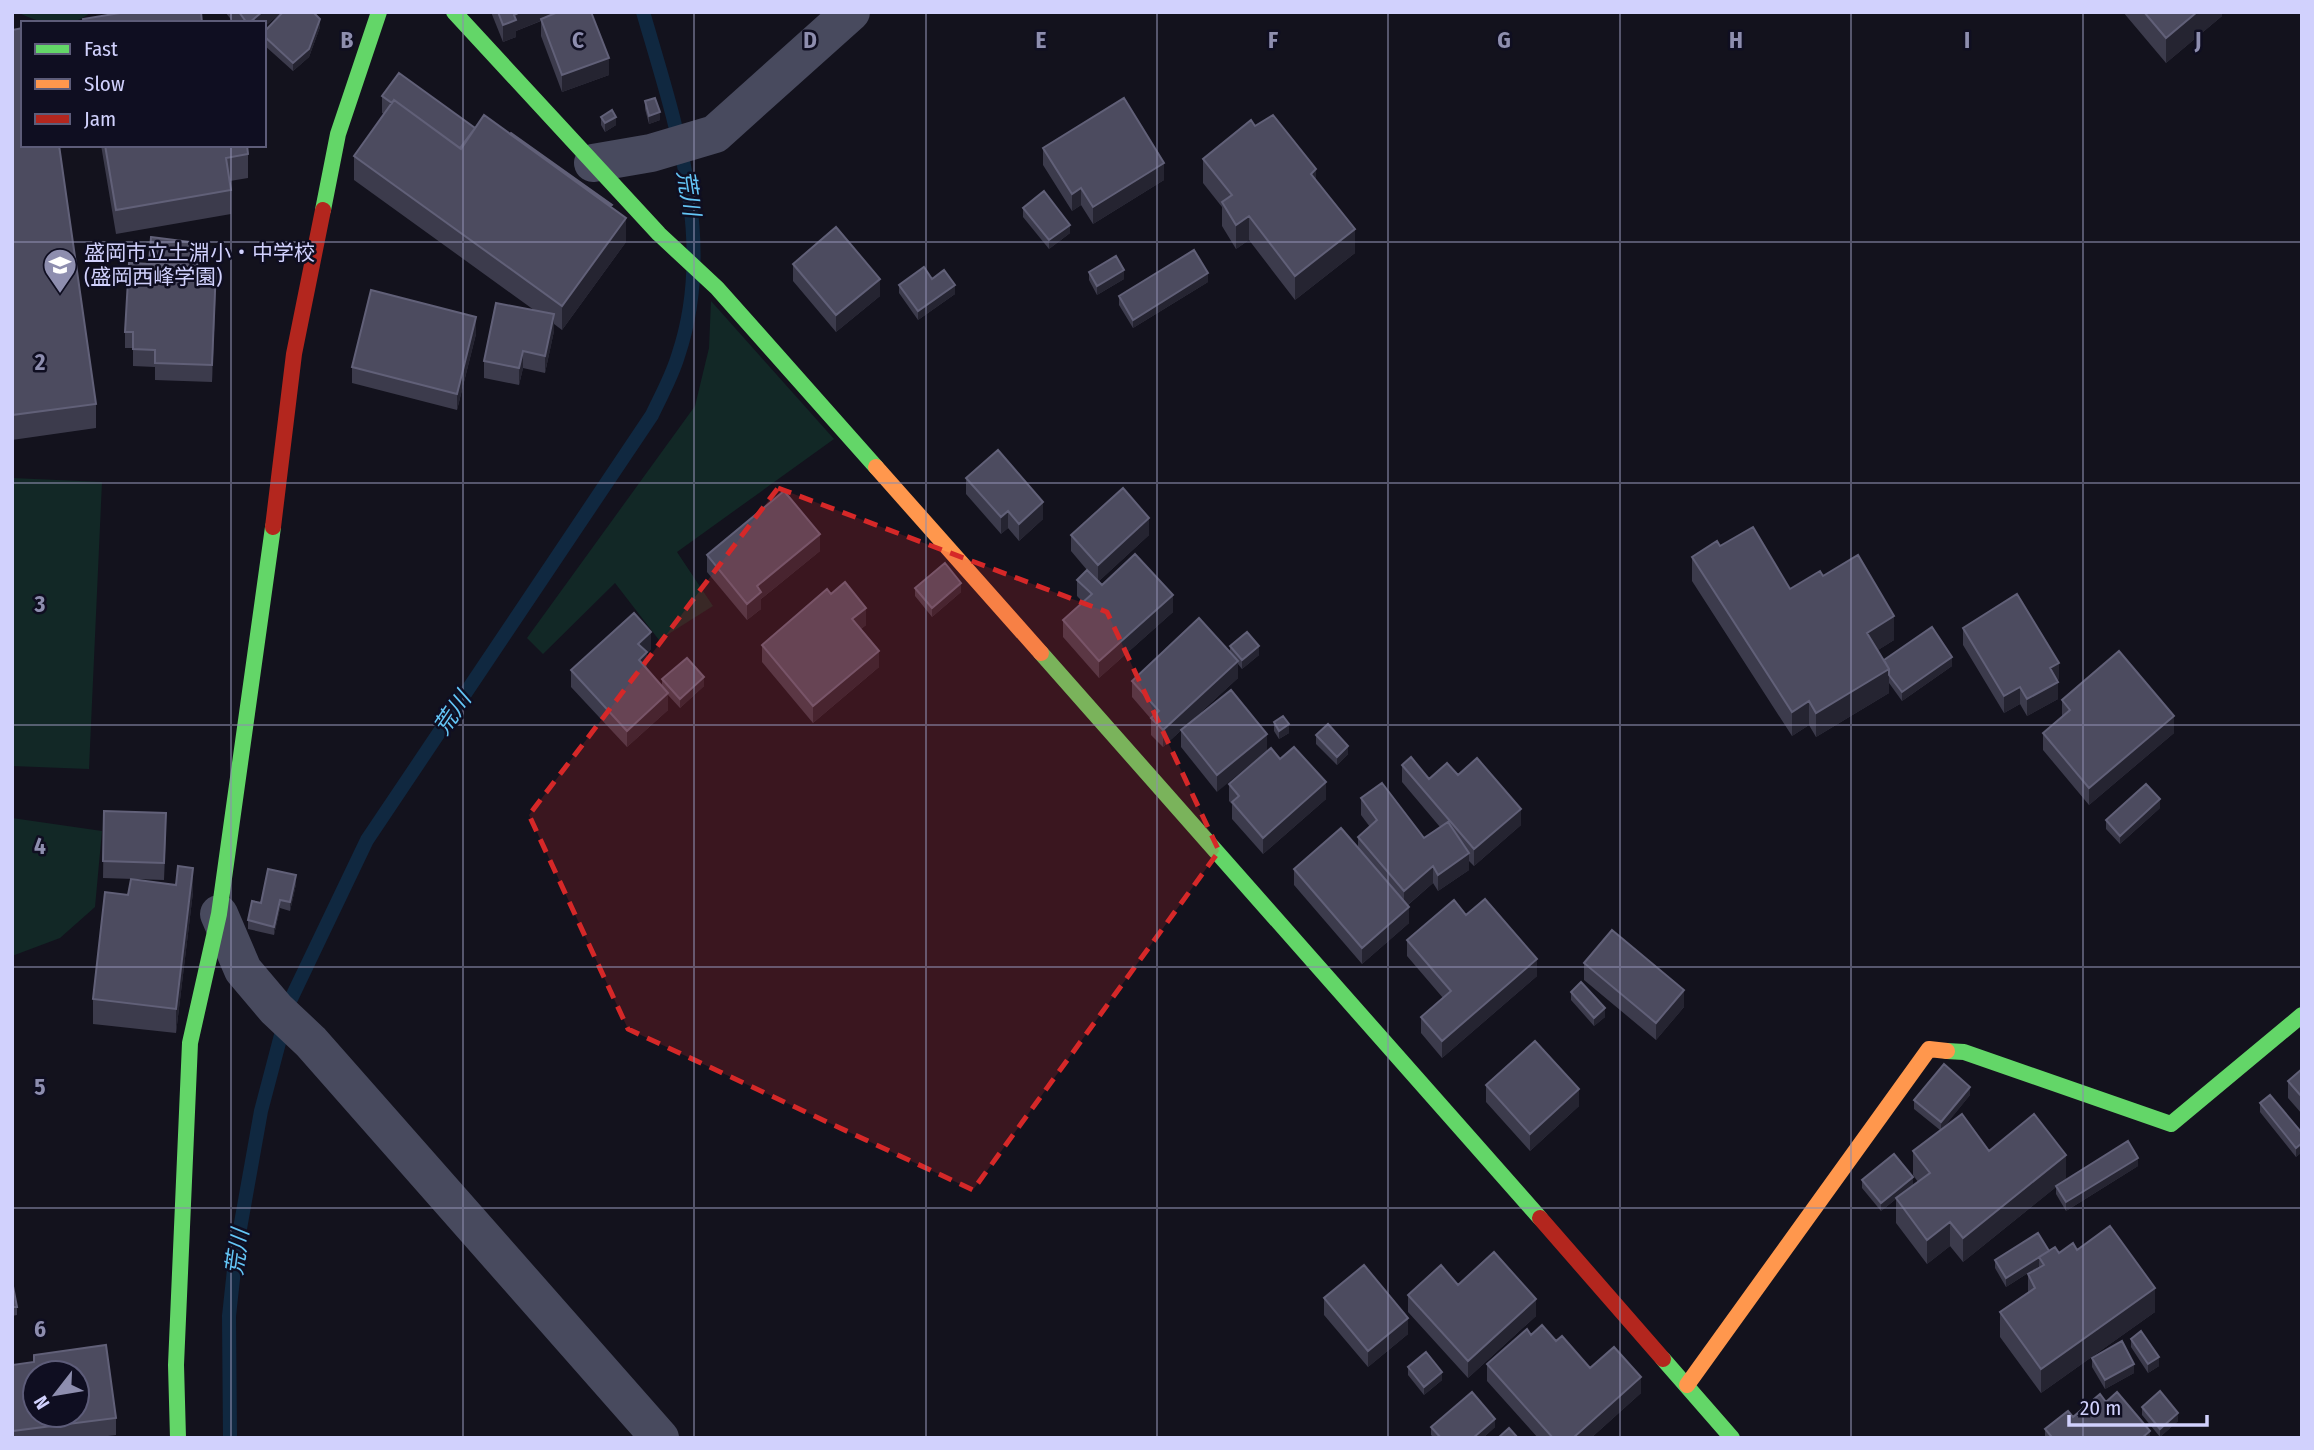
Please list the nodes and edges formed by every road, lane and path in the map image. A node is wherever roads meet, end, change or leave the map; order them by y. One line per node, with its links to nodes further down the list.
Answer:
1 (379, 12): 5 (street)
2 (454, 12): 4 (street)
3 (851, 12): 4 (street)
4 (593, 163): 7 (street)
5 (219, 914): 8 (street); 9 (street)
6 (2302, 1015): 7 (street)
7 (1686, 1385): 10 (street)
8 (178, 1438)
9 (660, 1438)
10 (1731, 1438)

